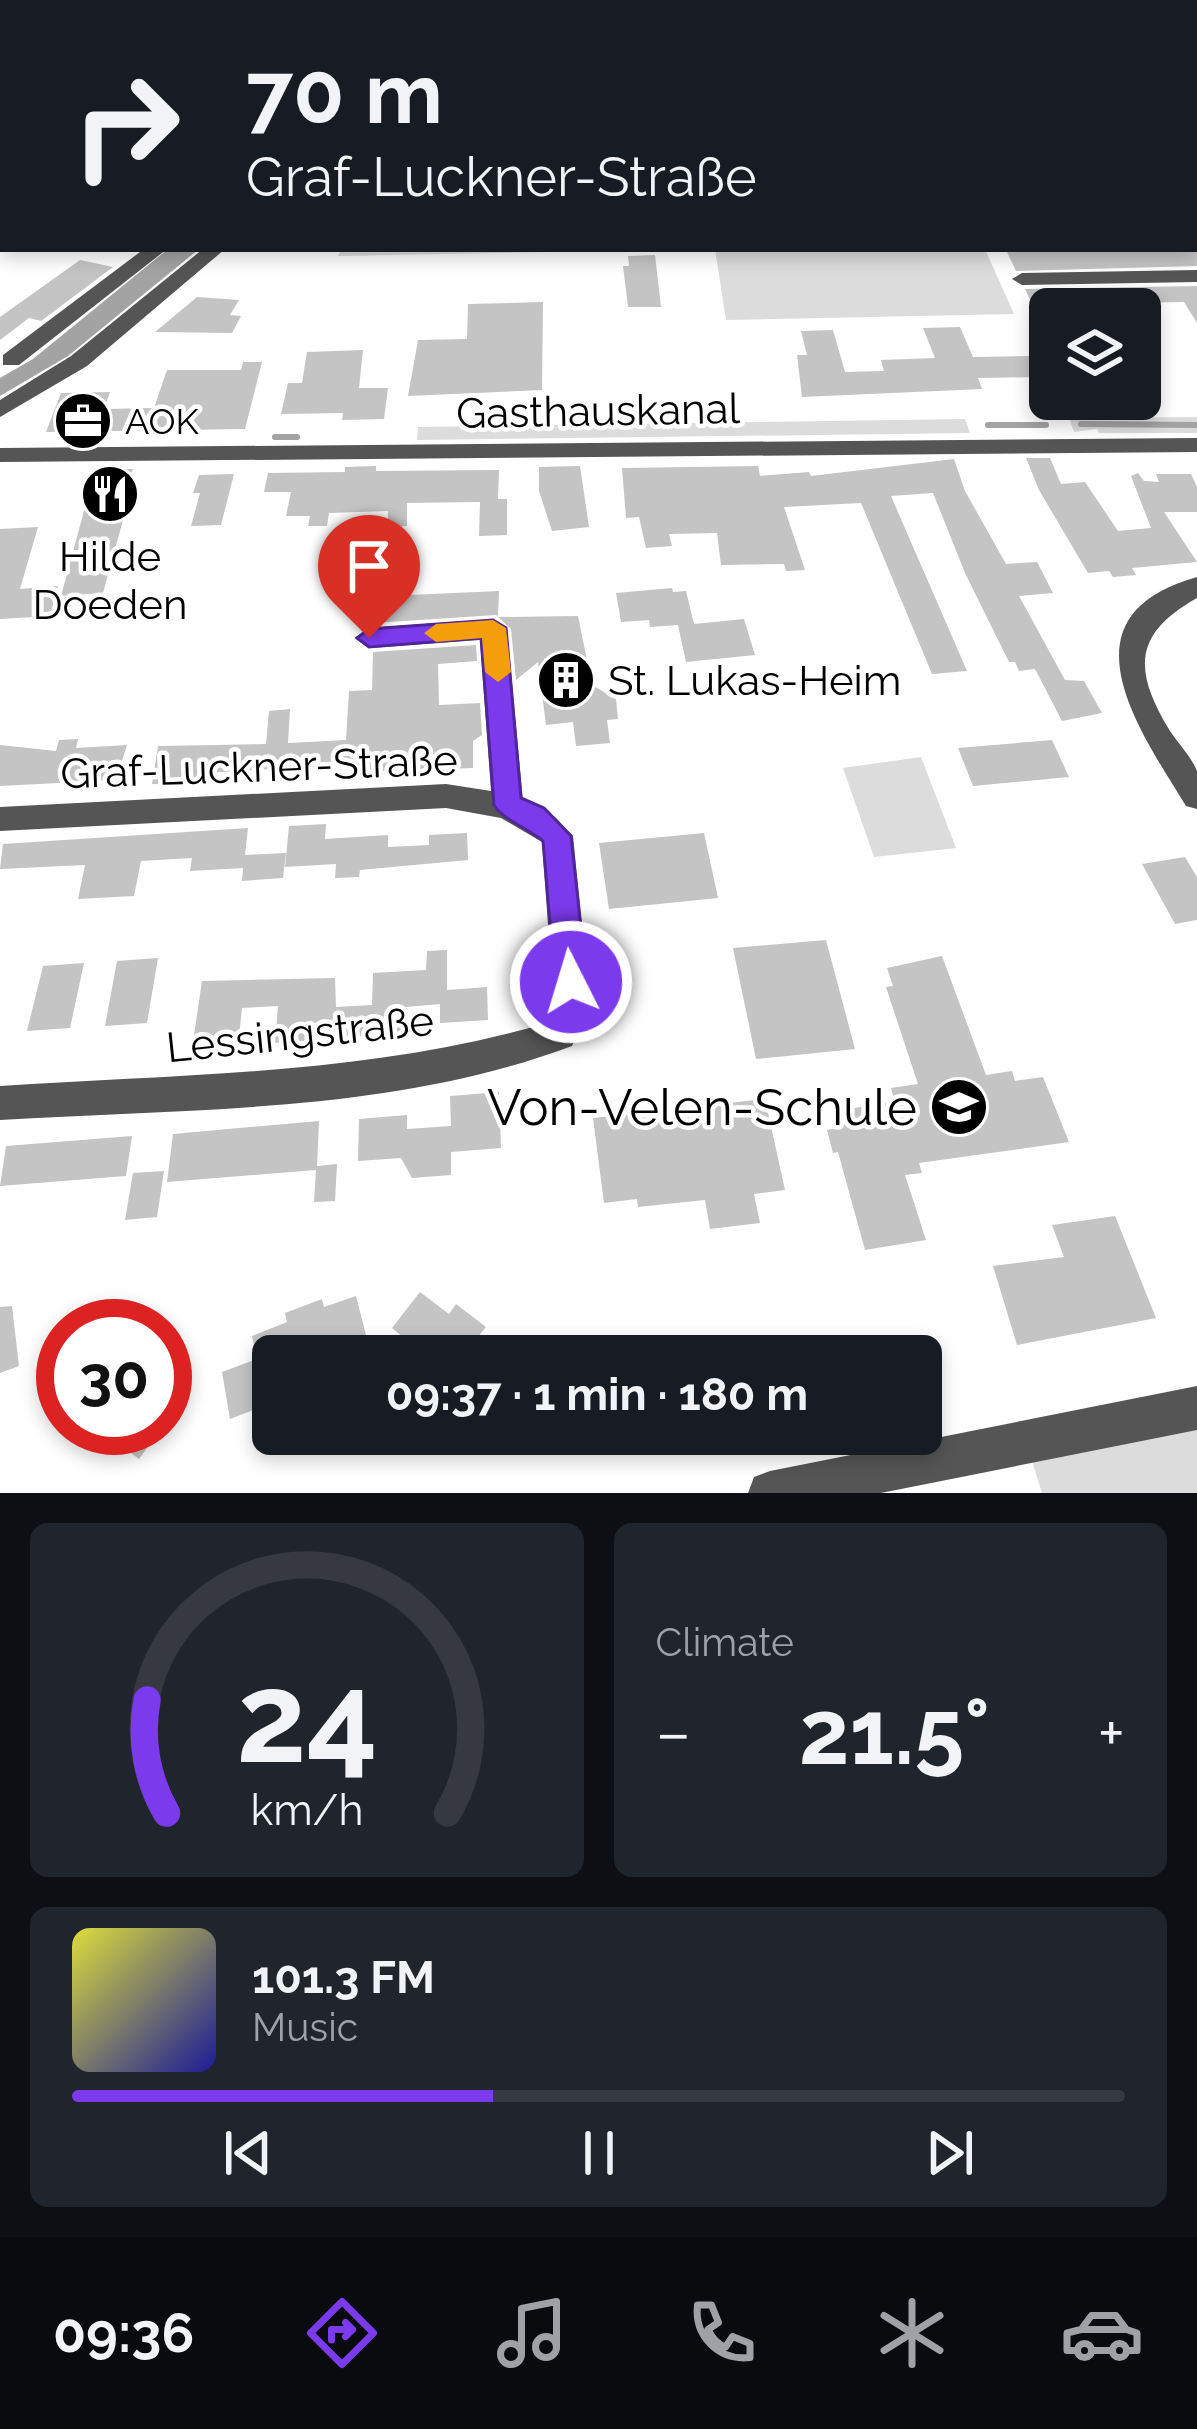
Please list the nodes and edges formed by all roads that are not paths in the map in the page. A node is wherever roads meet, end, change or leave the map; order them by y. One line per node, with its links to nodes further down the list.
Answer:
1 (153, 252): 5 (street)
2 (211, 252): 6 (street)
3 (1197, 276): 4 (street)
4 (1022, 279)
5 (11, 360)
6 (0, 410)
7 (1197, 445): 8 (street, Gasthauskanal)
8 (0, 455)
9 (1197, 586): 11 (street)
10 (369, 638): 12 (street, Graf-Luckner-Straße)
11 (1197, 797)
12 (508, 805): 13 (street, Graf-Luckner-Straße); 14 (street, Lessingstraße)
13 (0, 819)
14 (0, 1103)
15 (1197, 1408): 16 (street)
16 (770, 1493)

